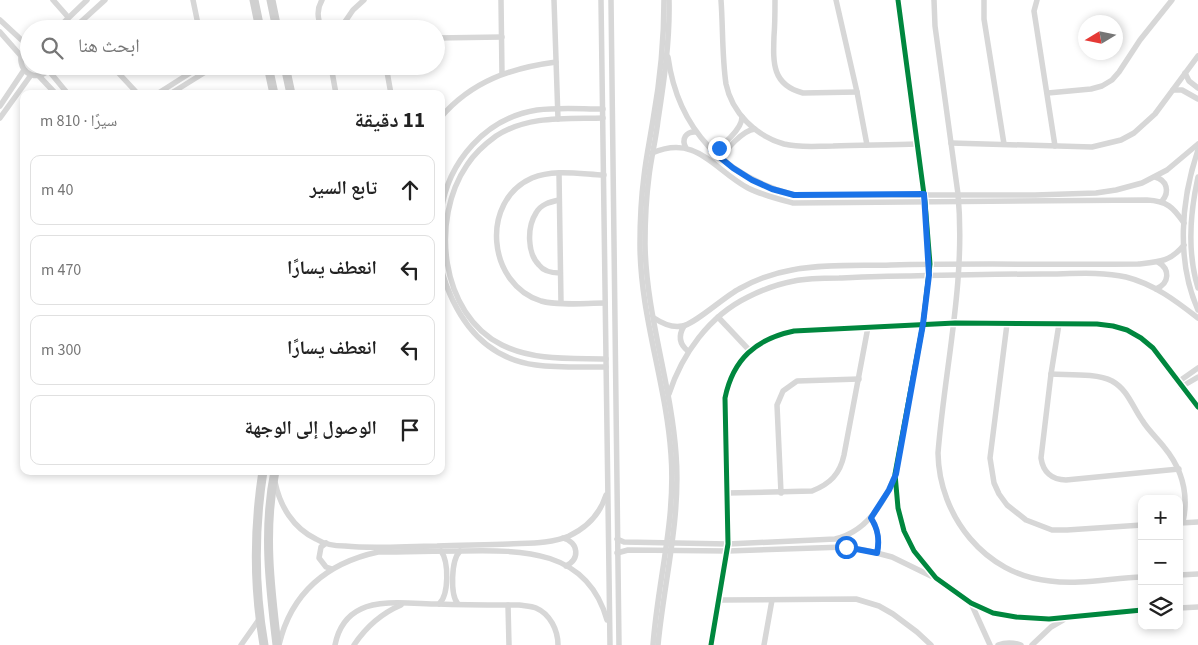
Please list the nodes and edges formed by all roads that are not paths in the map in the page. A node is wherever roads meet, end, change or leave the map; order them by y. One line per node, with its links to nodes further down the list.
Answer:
1 (53, 0): 23 (street)
2 (87, 0): 23 (street)
3 (105, 0): 25 (street)
4 (194, 0): 26 (street)
5 (254, 0): 27 (street)
6 (272, 0): 28 (street)
7 (322, 0): 29 (street)
8 (364, 0): 30 (street)
9 (501, 0): 32 (street)
10 (554, 0): 38 (street)
11 (601, 0): 70 (street)
12 (611, 0): 148 (street)
13 (664, 0): 150 (street)
14 (669, 0): 35 (street)
15 (721, 0): 72 (street)
16 (775, 0): 65 (street)
17 (836, 0): 65 (street)
18 (898, 0): 79 (street)
19 (934, 0): 78 (street)
20 (984, 0): 80 (street)
21 (1037, 0): 66 (street)
22 (1172, 0): 66 (street)
23 (68, 18)
24 (0, 20): 34 (street)
25 (84, 20)
26 (197, 20)
27 (258, 20)
28 (275, 20)
29 (319, 20)
30 (346, 20)
31 (0, 32): 36 (street)
32 (502, 37): 33 (street); 40 (street)
33 (445, 38)
34 (20, 39)
35 (667, 47): 77 (street); 87 (street)
36 (20, 55)
37 (1198, 56): 39 (street)
38 (556, 62): 40 (street); 69 (street)
39 (1185, 73): 52 (street); 64 (street)
40 (502, 74): 71 (street)
41 (21, 75): 68 (street)
42 (31, 75): 51 (street); 54 (street)
43 (54, 75): 56 (street)
44 (120, 75): 57 (street)
45 (187, 75): 58 (street)
46 (201, 75): 59 (street)
47 (270, 75): 60 (street)
48 (287, 75): 61 (street)
49 (333, 75): 62 (street)
50 (388, 75): 63 (street)
51 (39, 76): 55 (street)
52 (1198, 88)
53 (20, 90): 73 (street)
54 (20, 90)
55 (52, 90)
56 (65, 90)
57 (134, 90)
58 (163, 90)
59 (176, 90)
60 (273, 90)
61 (290, 90)
62 (335, 90)
63 (390, 90)
64 (1173, 90): 67 (street); 83 (street)
65 (857, 92): 82 (street)
66 (1048, 93): 83 (street)
67 (1198, 99)
68 (0, 106)
69 (558, 109): 70 (street); 75 (street); 93 (street)
70 (603, 109): 74 (street)
71 (445, 112)
72 (742, 117): 76 (street); 85 (street)
73 (0, 118)
74 (603, 118): 75 (street); 90 (street)
75 (558, 119): 125 (street)
76 (755, 129): 82 (street); 88 (street)
77 (696, 132): 84 (street); 85 (street)
78 (951, 143): 80 (street); 95 (street)
79 (917, 144): 82 (street); 94 (street)
80 (1004, 144): 83 (street)
81 (1198, 144): 91 (street)
82 (867, 145)
83 (1055, 146)
84 (686, 148): 87 (street); 98 (street)
85 (711, 150): 88 (street)
86 (1198, 150): 100 (street)
87 (652, 153): 115 (street)
88 (724, 160): 94 (street)
89 (559, 173): 90 (street); 96 (street); 111 (street)
90 (604, 175): 112 (street)
91 (1154, 177): 95 (street); 97 (street)
92 (1198, 177): 109 (street)
93 (445, 194)
94 (924, 194): 95 (street); 98 (street)
95 (958, 194): 99 (street)
96 (560, 200): 105 (street); 105 (street)
97 (1162, 201): 99 (street); 100 (street)
98 (924, 202): 99 (street); 103 (street)
99 (958, 202): 104 (street)
100 (1184, 223): 101 (street)
101 (1184, 245): 102 (street); 113 (street)
102 (1158, 262): 104 (street); 110 (street)
103 (930, 264): 104 (street); 107 (street); 121 (street)
104 (960, 264): 106 (street)
105 (560, 273): 111 (street)
106 (959, 274): 107 (street); 110 (street); 118 (street)
107 (929, 275): 114 (street); 117 (street)
108 (445, 282): 126 (street)
109 (1198, 288)
110 (1156, 289): 116 (street)
111 (561, 303): 112 (street)
112 (605, 303): 125 (street)
113 (1198, 310)
114 (718, 317): 123 (street); 124 (street)
115 (654, 318): 121 (street); 132 (street)
116 (1198, 318)
117 (923, 324): 118 (street); 122 (street); 135 (street)
118 (955, 324): 119 (street); 162 (street)
119 (1007, 324): 120 (street); 146 (street)
120 (1059, 324): 128 (street); 131 (street)
121 (684, 326): 124 (street)
122 (868, 327): 123 (street); 130 (street)
123 (750, 350): 141 (street)
124 (688, 351): 132 (street)
125 (606, 359): 126 (street)
126 (606, 367): 139 (street)
127 (1198, 368): 131 (street)
128 (1051, 374): 134 (street); 134 (street)
129 (1198, 377): 131 (street)
130 (859, 379): 140 (street); 140 (street)
131 (1179, 385): 133 (street)
132 (668, 396): 150 (street)
133 (1198, 407)
134 (1179, 468): 142 (street)
135 (896, 474): 143 (street); 163 (street)
136 (262, 475): 174 (street)
137 (275, 475): 149 (street)
138 (275, 475): 179 (street)
139 (608, 485): 147 (street); 176 (street)
140 (782, 492): 141 (street)
141 (727, 493): 151 (street)
142 (1183, 517)
143 (871, 518): 151 (street); 157 (street)
144 (1183, 522): 145 (street)
145 (1198, 522)
146 (1138, 525)
147 (563, 538): 149 (street); 158 (street)
148 (617, 539): 150 (street); 156 (street)
149 (326, 543): 159 (street)
150 (670, 543): 151 (street); 152 (street)
151 (728, 544): 155 (street)
152 (669, 550): 155 (street); 156 (street); 186 (street); 187 (street)
153 (441, 551): 154 (street); 159 (street); 168 (street)
154 (460, 551): 158 (street); 169 (street)
155 (728, 551): 157 (street); 164 (street)
156 (617, 553): 185 (street)
157 (877, 553): 163 (street)
158 (566, 566): 176 (street)
159 (332, 569): 179 (street)
160 (1198, 574): 161 (street)
161 (1183, 575)
162 (1138, 577)
163 (936, 578): 167 (street)
164 (720, 600): 165 (street); 188 (street)
165 (772, 600): 189 (street); 190 (street)
166 (405, 603): 168 (street); 180 (street); 181 (street)
167 (971, 603): 175 (street); 191 (street)
168 (439, 604): 169 (street)
169 (458, 604): 170 (street)
170 (508, 605): 182 (street); 183 (street)
171 (1198, 607): 172 (street)
172 (1183, 608)
173 (1138, 610): 175 (street)
174 (260, 618): 177 (street); 178 (street)
175 (1065, 618): 194 (street)
176 (610, 635): 184 (street)
177 (242, 645)
178 (264, 645)
179 (278, 645)
180 (335, 645)
181 (354, 645)
182 (509, 645)
183 (558, 645)
184 (610, 645)
185 (618, 645)
186 (653, 645)
187 (658, 645)
188 (711, 645)
189 (764, 645)
190 (931, 645)
191 (990, 645)
192 (998, 645): 193 (street)
193 (1021, 645)
194 (1032, 645)

